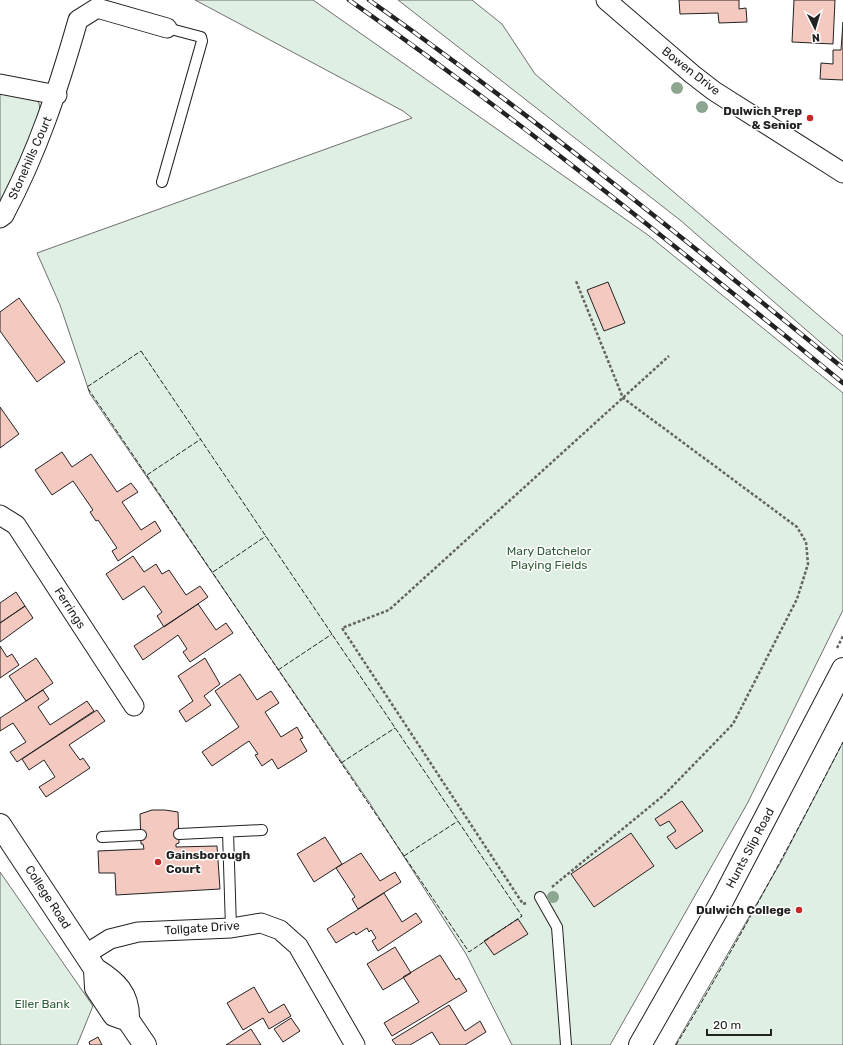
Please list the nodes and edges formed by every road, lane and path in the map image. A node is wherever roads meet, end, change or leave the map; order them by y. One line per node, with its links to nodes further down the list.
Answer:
1 (606, 0): 5 (street, Bowen Drive)
2 (167, 28): 4 (street, Stonehills Court); 6 (lane)
3 (0, 84): 4 (street)
4 (57, 95): 7 (street, Stonehills Court)
5 (843, 173)
6 (162, 182)
7 (0, 218)
8 (576, 281): 10 (path)
9 (669, 356): 10 (path)
10 (623, 398): 20 (path); 20 (path)
11 (0, 515): 13 (street, Ferrings)
12 (843, 669): 26 (street, Hunts Slip Road)
13 (134, 706)
14 (0, 825): 22 (street, College Road)
15 (262, 830): 16 (lane)
16 (228, 832): 17 (lane); 21 (lane)
17 (179, 834)
18 (141, 835): 19 (lane)
19 (102, 837)
20 (540, 897): 25 (lane)
21 (232, 928): 22 (street, Tollgate Drive); 24 (street, Tollgate Drive)
22 (90, 962): 23 (street, College Road)
23 (145, 1045)
24 (355, 1045)
25 (566, 1045)
26 (640, 1045)

